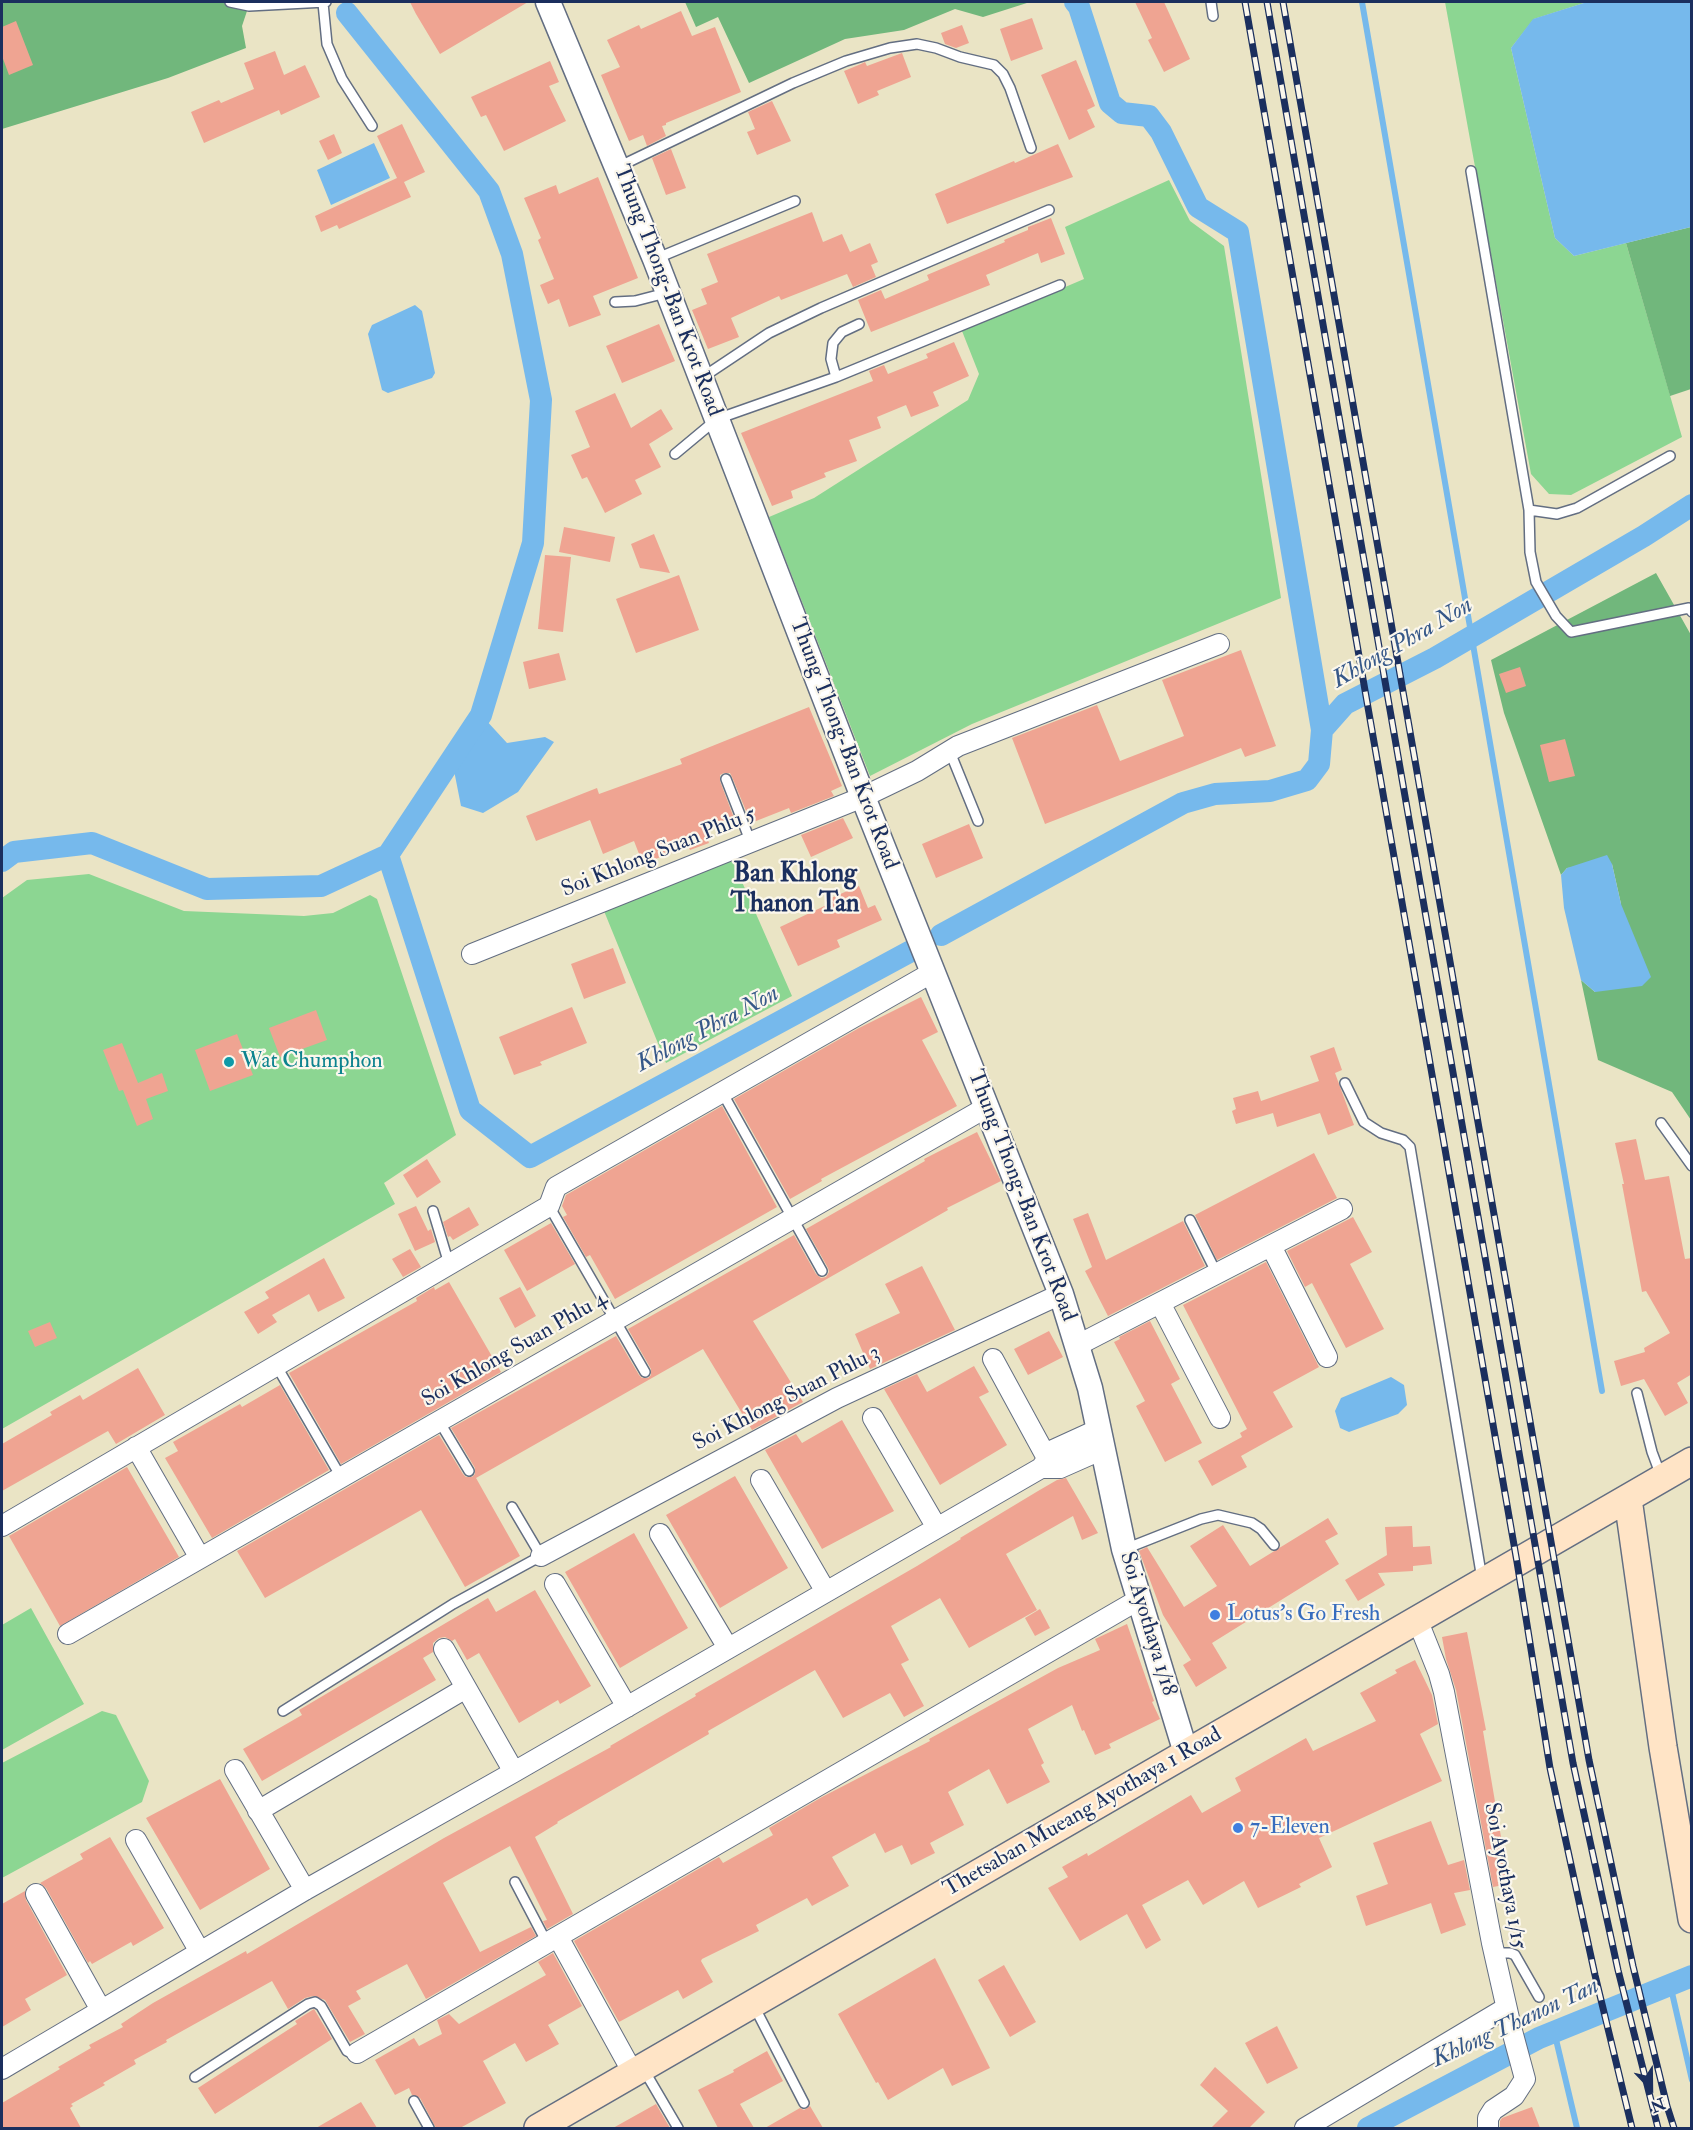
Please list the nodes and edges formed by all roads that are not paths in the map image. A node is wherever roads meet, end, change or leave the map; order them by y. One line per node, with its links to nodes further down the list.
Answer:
1 (230, 2): 2 (lane)
2 (324, 2): 6 (lane)
3 (548, 2): 8 (street, Thung Thong-Ban Krot Road)
4 (1211, 2): 5 (lane)
5 (1213, 16)
6 (372, 126)
7 (1030, 148): 8 (lane)
8 (618, 166): 12 (street, Thung Thong-Ban Krot Road)
9 (1471, 171): 22 (lane)
10 (795, 201): 12 (lane)
11 (1049, 210): 18 (lane)
12 (655, 259): 14 (street, Thung Thong-Ban Krot Road)
13 (1060, 285): 17 (lane)
14 (668, 293): 15 (lane); 18 (street, Thung Thong-Ban Krot Road)
15 (615, 302)
16 (859, 324): 17 (lane)
17 (836, 376): 19 (lane)
18 (701, 379): 19 (street, Thung Thong-Ban Krot Road)
19 (717, 419): 20 (lane); 27 (street, Thung Thong-Ban Krot Road)
20 (675, 454)
21 (1671, 456): 22 (lane)
22 (1529, 510): 23 (lane)
23 (1692, 612)
24 (1219, 644): 25 (street, Soi Khlong Suan Phlu 5)
25 (950, 752): 27 (street, Soi Khlong Suan Phlu 5); 28 (lane)
26 (726, 779): 29 (lane)
27 (863, 796): 29 (street, Soi Khlong Suan Phlu 5); 31 (street, Thung Thong-Ban Krot Road)
28 (978, 821)
29 (751, 843): 30 (street, Soi Khlong Suan Phlu 5)
30 (472, 954)
31 (933, 972): 33 (street); 34 (street, Thung Thong-Ban Krot Road)
32 (1345, 1083): 76 (lane)
33 (722, 1092): 37 (street); 40 (lane)
34 (987, 1107): 40 (street, Soi Khlong Suan Phlu 4); 46 (street, Thung Thong-Ban Krot Road)
35 (1661, 1123): 36 (lane)
36 (1692, 1166)
37 (549, 1206): 43 (street); 48 (lane)
38 (1342, 1209): 42 (street)
39 (433, 1211): 43 (lane)
40 (793, 1218): 44 (lane); 48 (street, Soi Khlong Suan Phlu 4)
41 (1190, 1220): 45 (lane)
42 (1271, 1246): 45 (street); 50 (street)
43 (449, 1264): 52 (street)
44 (822, 1270)
45 (1217, 1274): 47 (street)
46 (1061, 1294): 49 (street, Thung Thong-Ban Krot Road); 74 (street, Soi Khlong Suan Phlu 3)
47 (1160, 1303): 49 (street); 56 (street)
48 (615, 1320): 53 (lane); 57 (street, Soi Khlong Suan Phlu 4)
49 (1078, 1346): 58 (street, Thung Thong-Ban Krot Road)
50 (1327, 1357)
51 (993, 1359): 60 (street)
52 (276, 1365): 59 (street); 63 (lane)
53 (645, 1372)
54 (1637, 1393): 64 (lane)
55 (873, 1418): 70 (street)
56 (1220, 1418)
57 (440, 1421): 62 (lane); 63 (street, Soi Khlong Suan Phlu 4)
58 (1101, 1439): 60 (street); 66 (street, Thung Thong-Ban Krot Road)
59 (136, 1447): 69 (street); 75 (street)
60 (1052, 1460): 70 (street)
61 (1692, 1461): 64 (main road, Thetsaban Mueang Ayothaya 1 Road)
62 (469, 1471)
63 (340, 1477): 75 (street, Soi Khlong Suan Phlu 4)
64 (1661, 1479): 67 (main road, Thetsaban Mueang Ayothaya 1 Road)
65 (761, 1480): 78 (street)
66 (1112, 1494): 73 (street, Soi Ayothaya 1/18)
67 (1628, 1498): 76 (main road, Thetsaban Mueang Ayothaya 1 Road); 95 (main road)
68 (512, 1507): 74 (lane)
69 (2, 1526)
70 (937, 1528): 78 (street)
71 (660, 1534): 83 (street)
72 (1274, 1545): 73 (lane)
73 (1124, 1549): 79 (street, Soi Ayothaya 1/18)
74 (541, 1556): 86 (lane)
75 (201, 1558): 81 (street, Soi Khlong Suan Phlu 4)
76 (1483, 1581): 80 (main road, Thetsaban Mueang Ayothaya 1 Road)
77 (555, 1584): 85 (street)
78 (826, 1592): 83 (street)
79 (1138, 1600): 87 (street, Soi Ayothaya 1/18); 96 (street)
80 (1417, 1620): 87 (main road, Thetsaban Mueang Ayothaya 1 Road); 98 (street, Soi Ayothaya 1/15)
81 (68, 1634)
82 (444, 1648): 84 (street)
83 (728, 1648): 85 (street)
84 (466, 1688): 89 (street); 90 (street)
85 (627, 1707): 89 (street)
86 (283, 1711)
87 (1186, 1753): 100 (main road, Thetsaban Mueang Ayothaya 1 Road)
88 (235, 1770): 90 (street)
89 (514, 1772): 93 (street)
90 (258, 1811): 93 (street)
91 (136, 1840): 97 (street)
92 (515, 1881): 96 (lane)
93 (305, 1890): 97 (street)
94 (36, 1894): 102 (street)
95 (1692, 1919)
96 (552, 1940): 103 (street); 105 (street)
97 (200, 1952): 102 (street)
98 (1494, 1953): 99 (lane); 101 (street, Soi Ayothaya 1/15)
99 (1539, 1997)
100 (753, 2004): 105 (main road, Thetsaban Mueang Ayothaya 1 Road); 108 (lane)
101 (1506, 2008): 112 (street); 113 (street, Soi Ayothaya 1/15)
102 (101, 2010): 104 (street)
103 (357, 2053): 106 (lane)
104 (2, 2069)
105 (638, 2071): 109 (main road, Thetsaban Mueang Ayothaya 1 Road); 111 (lane)
106 (195, 2077)
107 (414, 2102): 110 (lane)
108 (804, 2103)
109 (545, 2127)
110 (429, 2128)
111 (678, 2128)
112 (1305, 2128)
113 (1488, 2128)

